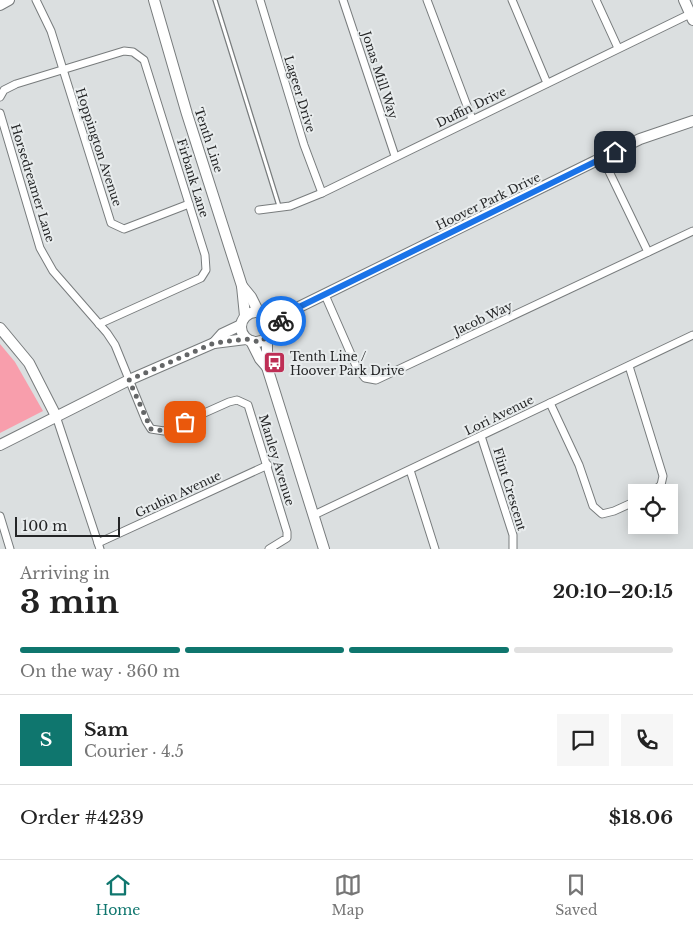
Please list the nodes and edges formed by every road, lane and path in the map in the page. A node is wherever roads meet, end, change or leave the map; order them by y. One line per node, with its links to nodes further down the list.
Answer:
1 (9, 0): 11 (street)
2 (36, 0): 14 (street, Hoppington Avenue)
3 (154, 0): 28 (street, Tenth Line)
4 (215, 0): 24 (lane)
5 (260, 0): 22 (street, Lageer Drive)
6 (343, 0): 20 (street, Jonas Mill Way)
7 (428, 0): 18 (street)
8 (512, 0): 15 (street)
9 (596, 0): 13 (street)
10 (684, 0): 12 (street)
11 (0, 5)
12 (692, 17): 13 (street, Duffin Drive)
13 (618, 48): 15 (street, Duffin Drive)
14 (62, 68): 16 (street); 23 (street, Firbank Lane); 23 (street, Hoppington Avenue)
15 (547, 83): 18 (street, Duffin Drive)
16 (0, 98)
17 (0, 114): 33 (street, Horsedreamer Lane)
18 (472, 118): 20 (street, Duffin Drive)
19 (693, 121): 21 (street, Hoover Park Drive)
20 (394, 156): 22 (street, Duffin Drive)
21 (603, 159): 27 (street); 29 (street, Hoover Park Drive)
22 (322, 192): 24 (street, Duffin Drive)
23 (189, 204): 33 (street, Firbank Lane)
24 (280, 209): 25 (street, Duffin Drive)
25 (259, 210)
26 (693, 231): 27 (street, Jacob Way)
27 (648, 252): 29 (street, Jacob Way)
28 (242, 286): 31 (street, Tenth Line); 32 (street, Tenth Line)
29 (325, 295): 30 (street, Hoover Park Drive)
30 (297, 308): 31 (street, Hoover Park Drive); 35 (street, Hoover Park Drive)
31 (263, 314): 32 (street, Hoover Park Drive); 35 (street, Tenth Line)
32 (243, 321): 37 (street, Tenth Line); 38 (street)
33 (99, 324): 41 (street, Horsedreamer Lane)
34 (0, 328): 43 (street)
35 (269, 332): 37 (street, Hoover Park Drive); 40 (street)
36 (693, 335): 39 (street, Lori Avenue)
37 (249, 340): 38 (street); 40 (street)
38 (214, 343): 41 (street)
39 (629, 366): 42 (street, Lori Avenue); 48 (street)
40 (267, 367): 50 (street)
41 (129, 380): 43 (street); 46 (street, Manley Avenue)
42 (550, 403): 44 (street, Lori Avenue); 49 (street)
43 (56, 416): 45 (street); 52 (street)
44 (481, 436): 47 (street, Lori Avenue); 57 (street, Flint Crescent)
45 (0, 445)
46 (268, 465): 52 (street, Grubin Avenue); 54 (street, Manley Avenue)
47 (410, 470): 50 (street, Lori Avenue); 56 (street)
48 (661, 484)
49 (628, 504)
50 (314, 515): 55 (street)
51 (0, 516): 53 (street)
52 (99, 546)
53 (10, 549)
54 (269, 549)
55 (324, 549)
56 (435, 549)
57 (513, 549)

